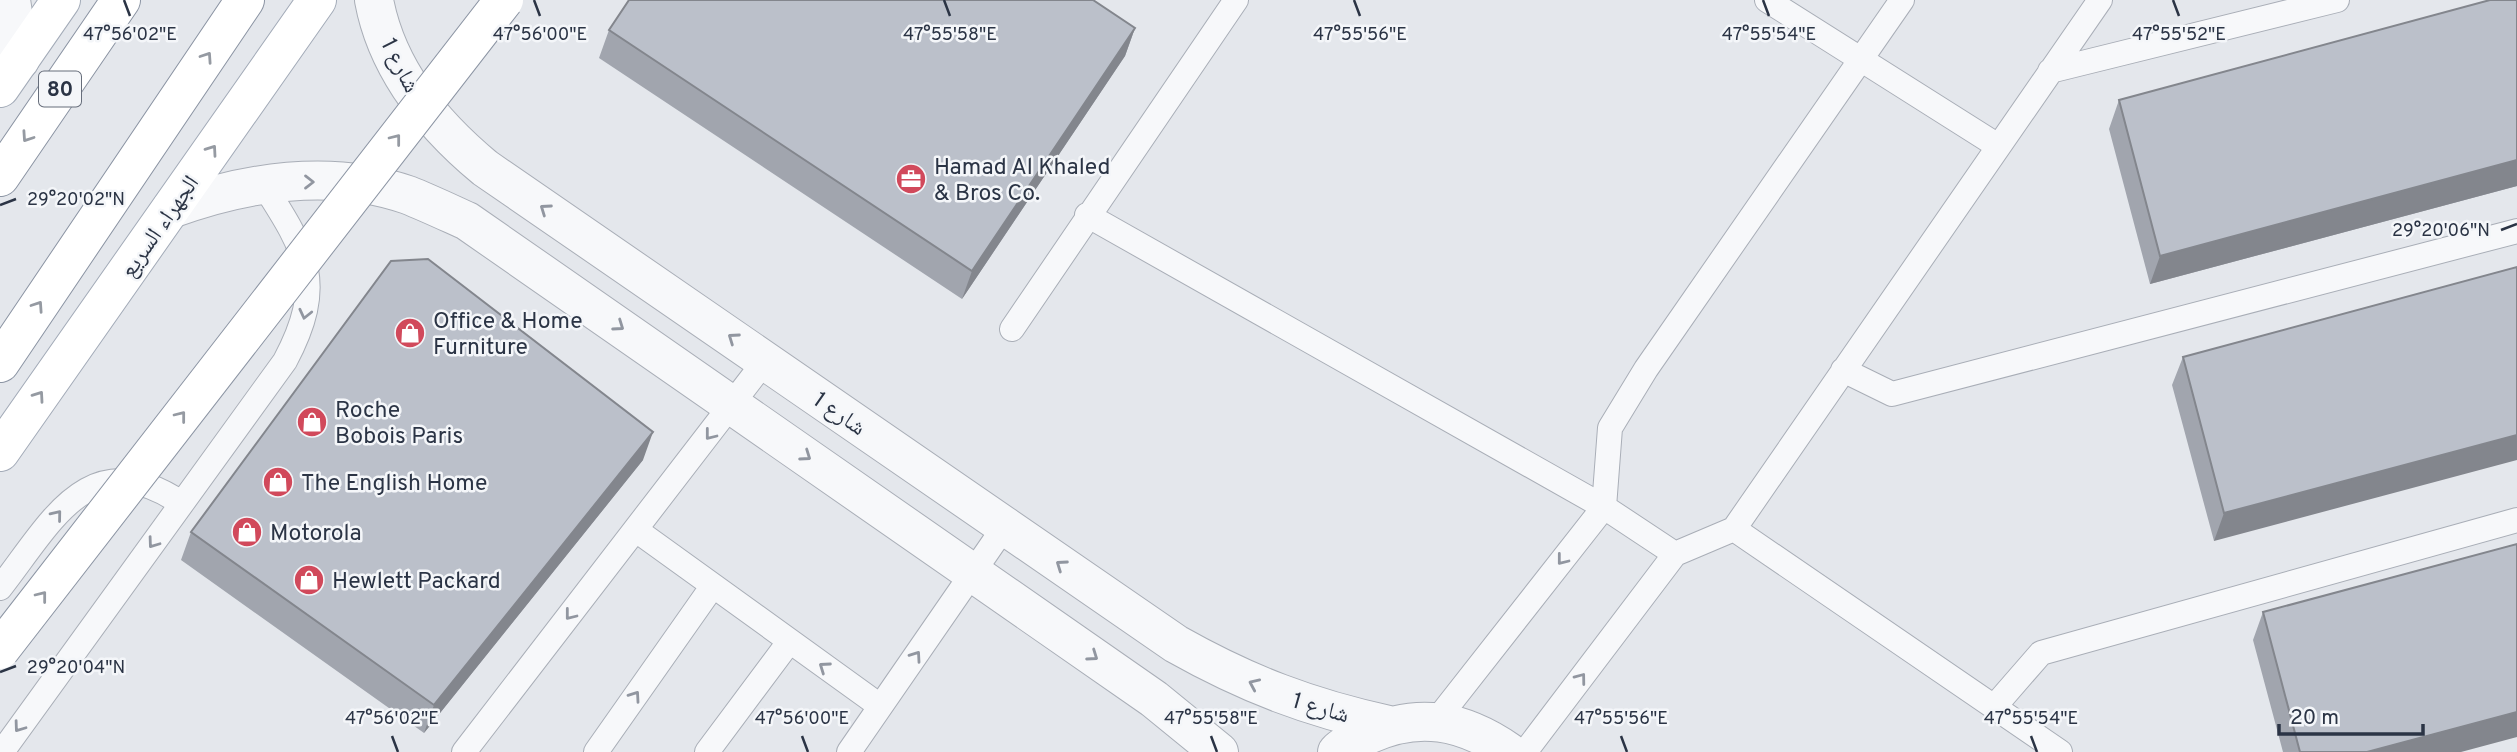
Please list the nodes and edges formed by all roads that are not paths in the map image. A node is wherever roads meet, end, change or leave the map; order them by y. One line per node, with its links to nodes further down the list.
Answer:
1 (11, 0): 15 (street)
2 (61, 0): 15 (main road)
3 (121, 0): 17 (main road, 80, one-way to 17)
4 (245, 0): 24 (main road, one-way to 4)
5 (317, 0): 19 (main road, الجهراء السريع, one-way to 5)
6 (374, 0): 23 (street, شارع 1, one-way to 6)
7 (504, 0): 39 (main road, one-way to 7, bridge)
8 (1236, 0): 20 (lane)
9 (1767, 0): 13 (lane)
10 (1902, 0): 13 (lane)
11 (2099, 0): 14 (lane)
12 (2337, 0): 14 (lane)
13 (1861, 59): 16 (lane); 29 (lane)
14 (2050, 71): 16 (lane)
15 (10, 74)
16 (1998, 146): 25 (lane)
17 (0, 177)
18 (263, 184): 19 (street); 26 (street, one-way to 26); 28 (lane, one-way to 28)
19 (171, 209): 27 (main road, الجهراء السريع, one-way to 19)
20 (1087, 215): 22 (lane); 29 (lane)
21 (2517, 231): 25 (lane)
22 (1012, 329)
23 (765, 361): 26 (lane); 31 (street, شارع 1)
24 (0, 363)
25 (1843, 370): 32 (lane)
26 (733, 405): 33 (lane, one-way to 33); 35 (street, one-way to 35)
27 (0, 452)
28 (181, 503): 37 (lane, one-way to 28); 44 (lane, one-way to 44)
29 (1605, 506): 34 (lane); 42 (lane, one-way to 42)
30 (2517, 520): 41 (lane)
31 (1005, 526): 35 (lane); 43 (street, شارع 1, one-way to 31)
32 (1734, 529): 34 (lane); 41 (lane)
33 (636, 530): 36 (lane); 45 (lane, one-way to 45)
34 (1675, 554): 52 (lane, one-way to 34)
35 (974, 573): 40 (lane, one-way to 35); 49 (street, one-way to 49)
36 (712, 587): 38 (lane); 46 (lane, one-way to 36)
37 (0, 588)
38 (789, 642): 40 (lane, one-way to 38); 47 (lane)
39 (0, 650)
40 (880, 706): 48 (lane)
41 (1994, 707): 53 (lane)
42 (1436, 721): 43 (street); 51 (street)
43 (1390, 724): 50 (street)
44 (2, 752)
45 (464, 752)
46 (596, 752)
47 (707, 752)
48 (849, 752)
49 (1219, 752)
50 (1337, 752)
51 (1509, 752)
52 (1525, 752)
53 (2060, 752)

